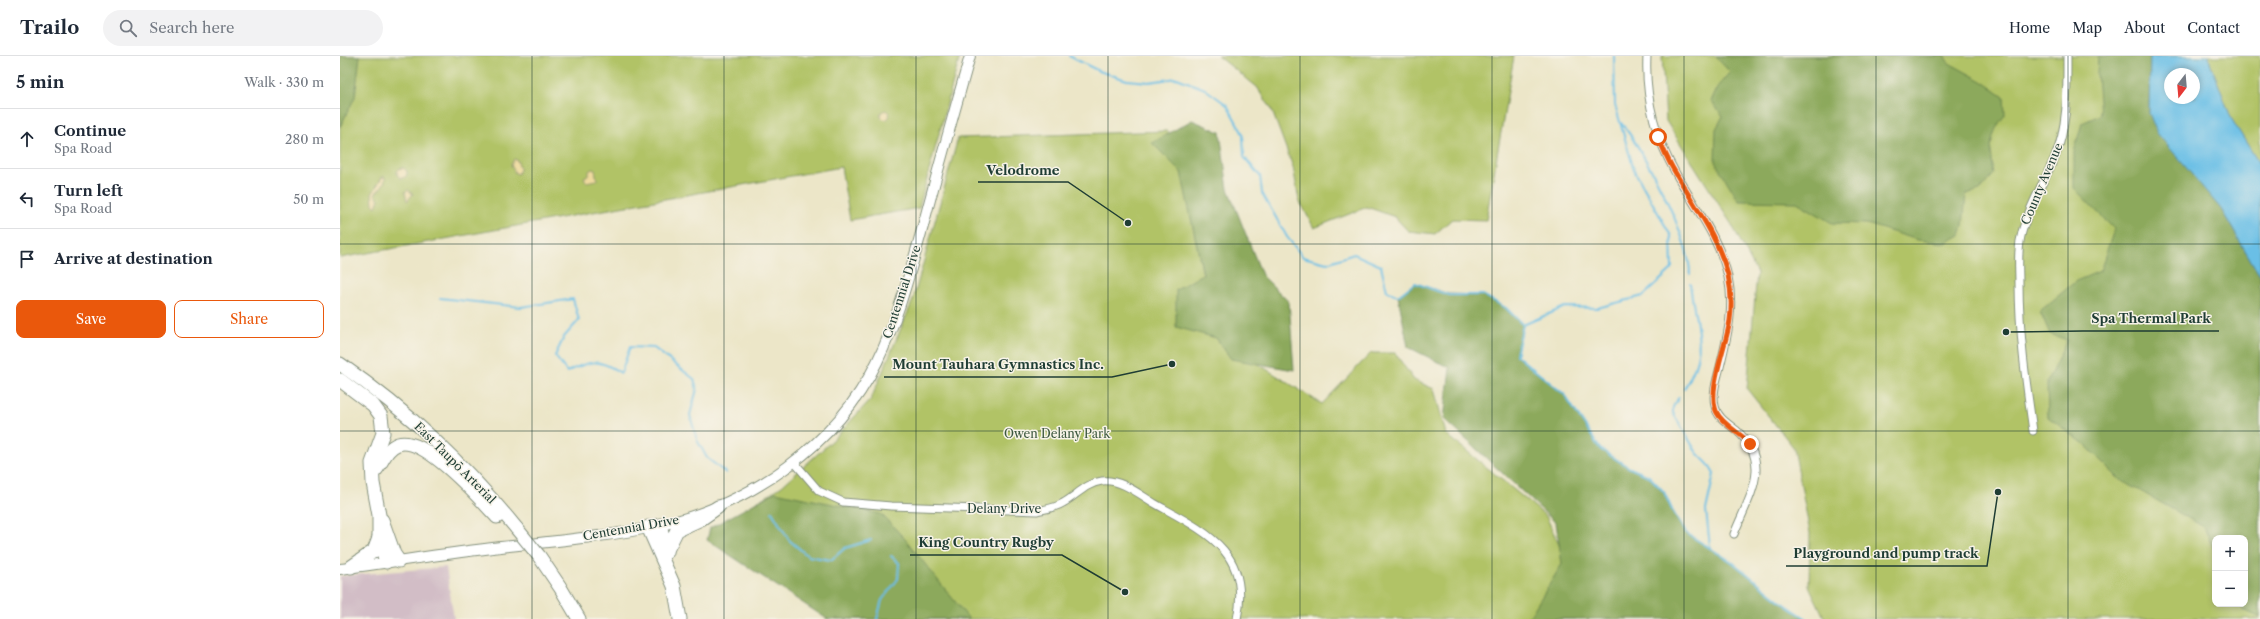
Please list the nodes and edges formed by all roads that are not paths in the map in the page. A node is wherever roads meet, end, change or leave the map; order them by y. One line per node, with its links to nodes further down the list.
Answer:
1 (970, 56): 8 (main road, Centennial Drive)
2 (1647, 56): 14 (street)
3 (2067, 56): 7 (street, County Avenue)
4 (340, 364): 13 (highway, East Taupō Arterial)
5 (340, 375): 13 (highway, East Taupō Arterial)
6 (340, 380): 9 (highway)
7 (2033, 431)
8 (794, 462): 10 (main road, Centennial Drive); 27 (street, Delany Drive)
9 (374, 473): 11 (highway); 13 (highway)
10 (718, 507): 12 (main road, Centennial Drive); 16 (highway)
11 (379, 515): 15 (highway); 18 (highway)
12 (654, 526): 16 (highway); 18 (main road, Centennial Drive); 20 (highway)
13 (510, 527): 17 (highway, East Taupō Arterial)
14 (1734, 534)
15 (379, 538): 19 (highway); 21 (highway)
16 (667, 550): 20 (highway)
17 (534, 557): 22 (highway, East Taupō Arterial); 23 (highway, East Taupō Arterial)
18 (399, 560): 19 (main road, Centennial Drive)
19 (386, 562): 21 (main road, Centennial Drive)
20 (667, 565): 26 (highway)
21 (346, 568)
22 (568, 599): 24 (highway, East Taupō Arterial); 25 (highway)
23 (571, 619)
24 (579, 619)
25 (584, 619)
26 (680, 619)
27 (1237, 619)

